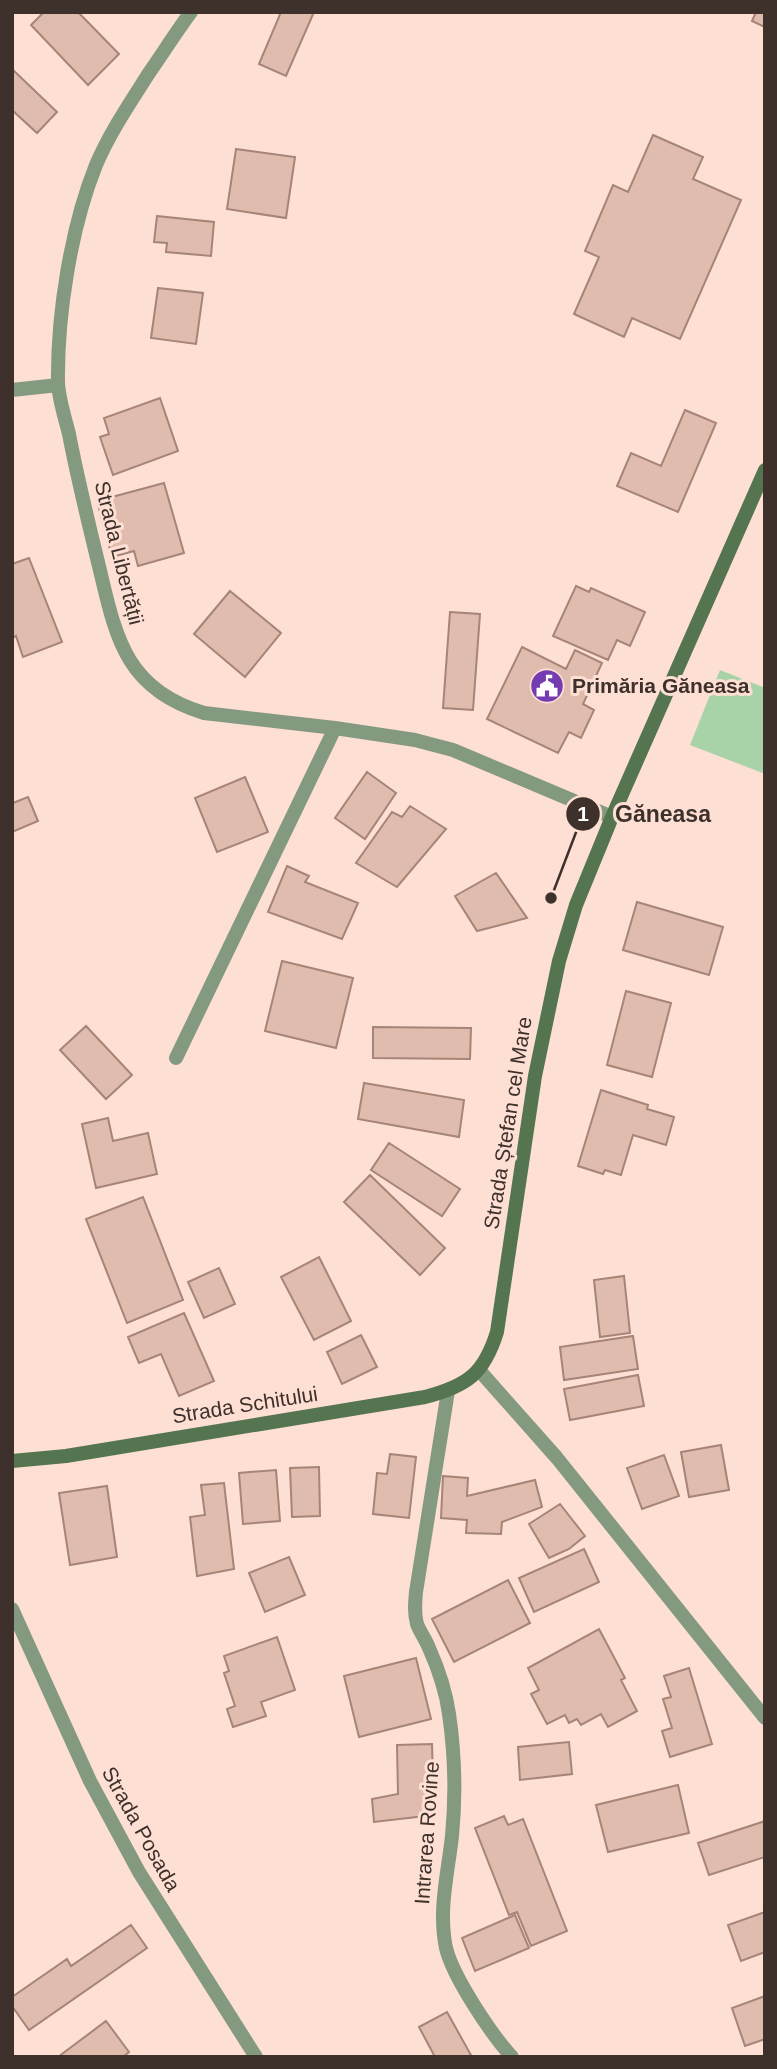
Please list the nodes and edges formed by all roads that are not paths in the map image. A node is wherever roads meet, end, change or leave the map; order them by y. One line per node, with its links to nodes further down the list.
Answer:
1 (191, 12): 2 (street, Strada Libertății)
2 (58, 385): 3 (street); 5 (street, Strada Libertății)
3 (12, 390)
4 (765, 470): 6 (main road, Strada Ștefan cel Mare)
5 (335, 728): 6 (street, Strada Libertății); 7 (street)
6 (612, 817): 8 (main road, Strada Ștefan cel Mare)
7 (176, 1058)
8 (479, 1370): 9 (main road, Strada Schitului); 12 (street)
9 (447, 1391): 10 (main road, Strada Schitului); 14 (street, Intrarea Rovine)
10 (12, 1461)
11 (12, 1609): 13 (street, Strada Posada)
12 (765, 1718)
13 (256, 2057)
14 (512, 2057)

